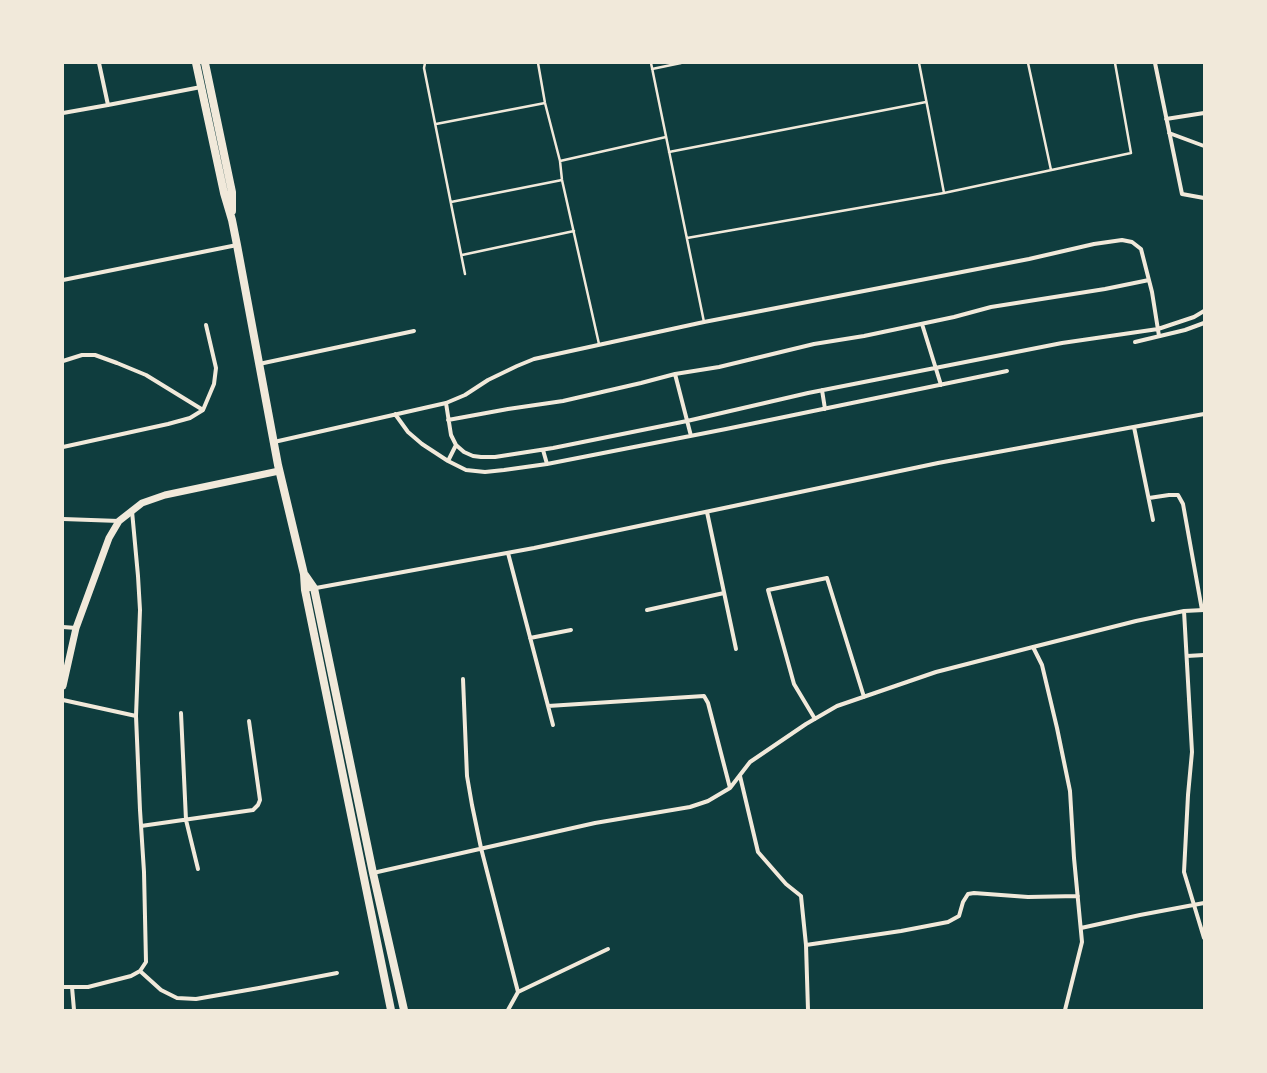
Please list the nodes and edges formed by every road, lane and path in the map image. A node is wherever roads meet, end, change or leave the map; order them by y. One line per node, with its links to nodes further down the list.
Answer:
1 (99, 63): 16 (street)
2 (196, 63): 13 (main road)
3 (205, 63): 31 (main road)
4 (425, 63): 20 (lane)
5 (538, 63): 15 (lane)
6 (651, 63): 12 (lane)
7 (681, 63): 12 (lane)
8 (918, 63): 14 (lane)
9 (1028, 63): 26 (lane)
10 (1115, 63): 26 (lane)
11 (1155, 63): 19 (street)
12 (652, 69): 22 (lane)
13 (201, 87): 16 (street); 31 (main road)
14 (926, 102): 24 (lane); 28 (lane)
15 (545, 103): 20 (lane); 25 (lane)
16 (108, 105): 17 (street)
17 (63, 113)
18 (1204, 114): 19 (street)
19 (1166, 119): 21 (street)
20 (436, 124): 30 (lane)
21 (1169, 133): 23 (street); 29 (street)
22 (666, 138): 24 (lane); 25 (lane)
23 (1204, 146)
24 (669, 152): 33 (lane)
25 (560, 161): 27 (lane)
26 (1051, 170): 28 (lane)
27 (562, 180): 30 (lane); 32 (lane)
28 (944, 192): 33 (lane)
29 (1204, 198)
30 (450, 202): 35 (lane)
31 (232, 220): 34 (main road)
32 (574, 231): 35 (lane); 48 (lane)
33 (687, 238): 40 (lane)
34 (237, 245): 37 (street); 50 (main road)
35 (462, 255): 36 (lane)
36 (465, 274)
37 (63, 280)
38 (1149, 280): 40 (street); 42 (street); 44 (street)
39 (1204, 311): 44 (street)
40 (704, 322): 48 (street)
41 (1204, 323): 46 (street)
42 (922, 324): 51 (street); 53 (street)
43 (206, 325): 58 (street)
44 (1158, 329): 46 (street); 51 (street)
45 (414, 331): 50 (street)
46 (1159, 336): 47 (street)
47 (1135, 342)
48 (599, 344): 56 (street)
49 (63, 360): 58 (street)
50 (259, 364): 65 (main road)
51 (936, 368): 54 (street); 55 (street)
52 (1007, 370): 54 (street)
53 (675, 374): 61 (street); 62 (street)
54 (940, 383): 57 (street)
55 (822, 390): 57 (street); 62 (street)
56 (446, 403): 59 (street); 61 (street)
57 (825, 406): 64 (street)
58 (203, 410): 67 (street)
59 (395, 414): 65 (street); 69 (street)
60 (1204, 414): 63 (street)
61 (448, 420): 66 (street)
62 (688, 422): 64 (street); 68 (street)
63 (1134, 427): 72 (street); 74 (street)
64 (691, 434): 70 (street)
65 (274, 442): 71 (main road)
66 (456, 445): 68 (street); 69 (street)
67 (63, 447)
68 (543, 451): 70 (street)
69 (449, 459): 70 (street)
70 (546, 462)
71 (279, 471): 73 (street); 79 (main road)
72 (1148, 498): 76 (street); 84 (street)
73 (132, 510): 77 (street); 100 (street)
74 (707, 512): 78 (street); 82 (street)
75 (63, 519): 77 (street)
76 (1153, 520)
77 (119, 521): 87 (street)
78 (508, 553): 80 (street); 89 (street)
79 (304, 574): 80 (main road); 81 (main road)
80 (314, 588): 81 (street); 110 (main road)
81 (305, 590): 124 (main road)
82 (724, 593): 83 (street); 91 (street)
83 (647, 610)
84 (1203, 610): 85 (street)
85 (1184, 611): 90 (street); 93 (street)
86 (63, 627): 87 (street)
87 (76, 628): 95 (street)
88 (571, 630): 89 (street)
89 (530, 638): 98 (street)
90 (1033, 646): 96 (street); 111 (street)
91 (736, 649)
92 (1204, 654): 93 (street)
93 (1187, 656): 113 (street)
94 (463, 679): 108 (street)
95 (63, 686)
96 (864, 697): 101 (street); 101 (street)
97 (63, 700): 100 (street)
98 (548, 706): 103 (street); 105 (street)
99 (181, 712): 106 (street)
100 (136, 716): 107 (street)
101 (815, 719): 104 (street)
102 (249, 721): 106 (street)
103 (553, 725)
104 (740, 776): 105 (street); 116 (street)
105 (730, 788): 108 (street)
106 (186, 820): 107 (street); 109 (street)
107 (141, 826): 118 (street)
108 (481, 848): 110 (street); 122 (street)
109 (198, 869)
110 (373, 873): 125 (main road)
111 (1078, 896): 114 (street); 116 (street)
112 (1204, 903): 113 (street)
113 (1194, 906): 114 (street); 115 (street)
114 (1081, 928): 128 (street)
115 (1204, 938)
116 (806, 945): 127 (street)
117 (608, 949): 122 (street)
118 (140, 971): 119 (street); 121 (street)
119 (337, 973)
120 (63, 987): 121 (street)
121 (72, 987): 123 (street)
122 (518, 992): 126 (street)
123 (74, 1010)
124 (391, 1010)
125 (404, 1010)
126 (508, 1010)
127 (808, 1010)
128 (1065, 1010)

